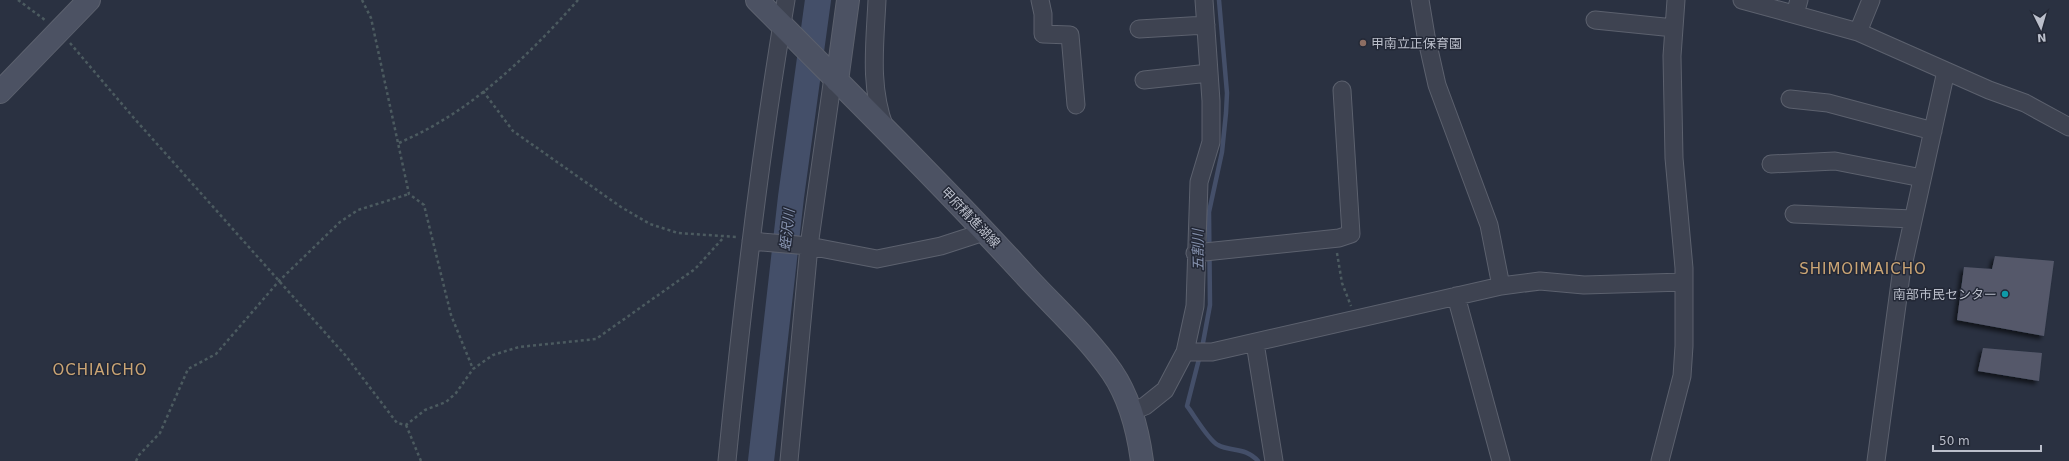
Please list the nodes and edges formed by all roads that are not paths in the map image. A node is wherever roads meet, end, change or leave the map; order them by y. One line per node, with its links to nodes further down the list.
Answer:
1 (89, 0): 24 (main road)
2 (757, 0): 15 (main road, 甲府精進湖線)
3 (786, 0): 15 (street)
4 (848, 0): 21 (main road)
5 (877, 0): 28 (street)
6 (1040, 0): 26 (street)
7 (1204, 0): 14 (street)
8 (1420, 0): 39 (street)
9 (1676, 0): 16 (street)
10 (1742, 0): 12 (street)
11 (1871, 0): 18 (street)
12 (1797, 7): 18 (street)
13 (1595, 20): 16 (street)
14 (1206, 25): 17 (street); 20 (street)
15 (784, 27): 21 (main road, 甲府精進湖線); 35 (street)
16 (1674, 28): 38 (street)
17 (1139, 29)
18 (1858, 32): 19 (street)
19 (1946, 71): 27 (street); 29 (street)
20 (1209, 73): 22 (street); 37 (street)
21 (833, 77): 28 (main road, 甲府精進湖線); 36 (street)
22 (1144, 80)
23 (1342, 90): 37 (street)
24 (0, 92)
25 (1790, 99): 29 (street)
26 (1076, 105)
27 (2069, 128)
28 (886, 130): 34 (main road, 甲府精進湖線)
29 (1933, 131): 31 (street)
30 (1770, 164): 31 (street)
31 (1922, 178): 33 (street)
32 (1794, 214): 33 (street)
33 (1913, 218): 44 (street)
34 (984, 232): 36 (street); 43 (main road, 甲府精進湖線)
35 (755, 241): 36 (street); 45 (street)
36 (807, 245): 46 (street)
37 (1195, 253): 42 (street)
38 (1684, 282): 39 (street); 50 (street)
39 (1502, 286): 40 (street)
40 (1456, 296): 41 (street); 49 (street)
41 (1255, 343): 42 (street); 48 (street)
42 (1185, 352): 43 (street)
43 (1130, 412): 47 (main road, 甲府精進湖線)
44 (1876, 460)
45 (727, 461)
46 (789, 461)
47 (1142, 461)
48 (1274, 461)
49 (1501, 461)
50 (1660, 461)

